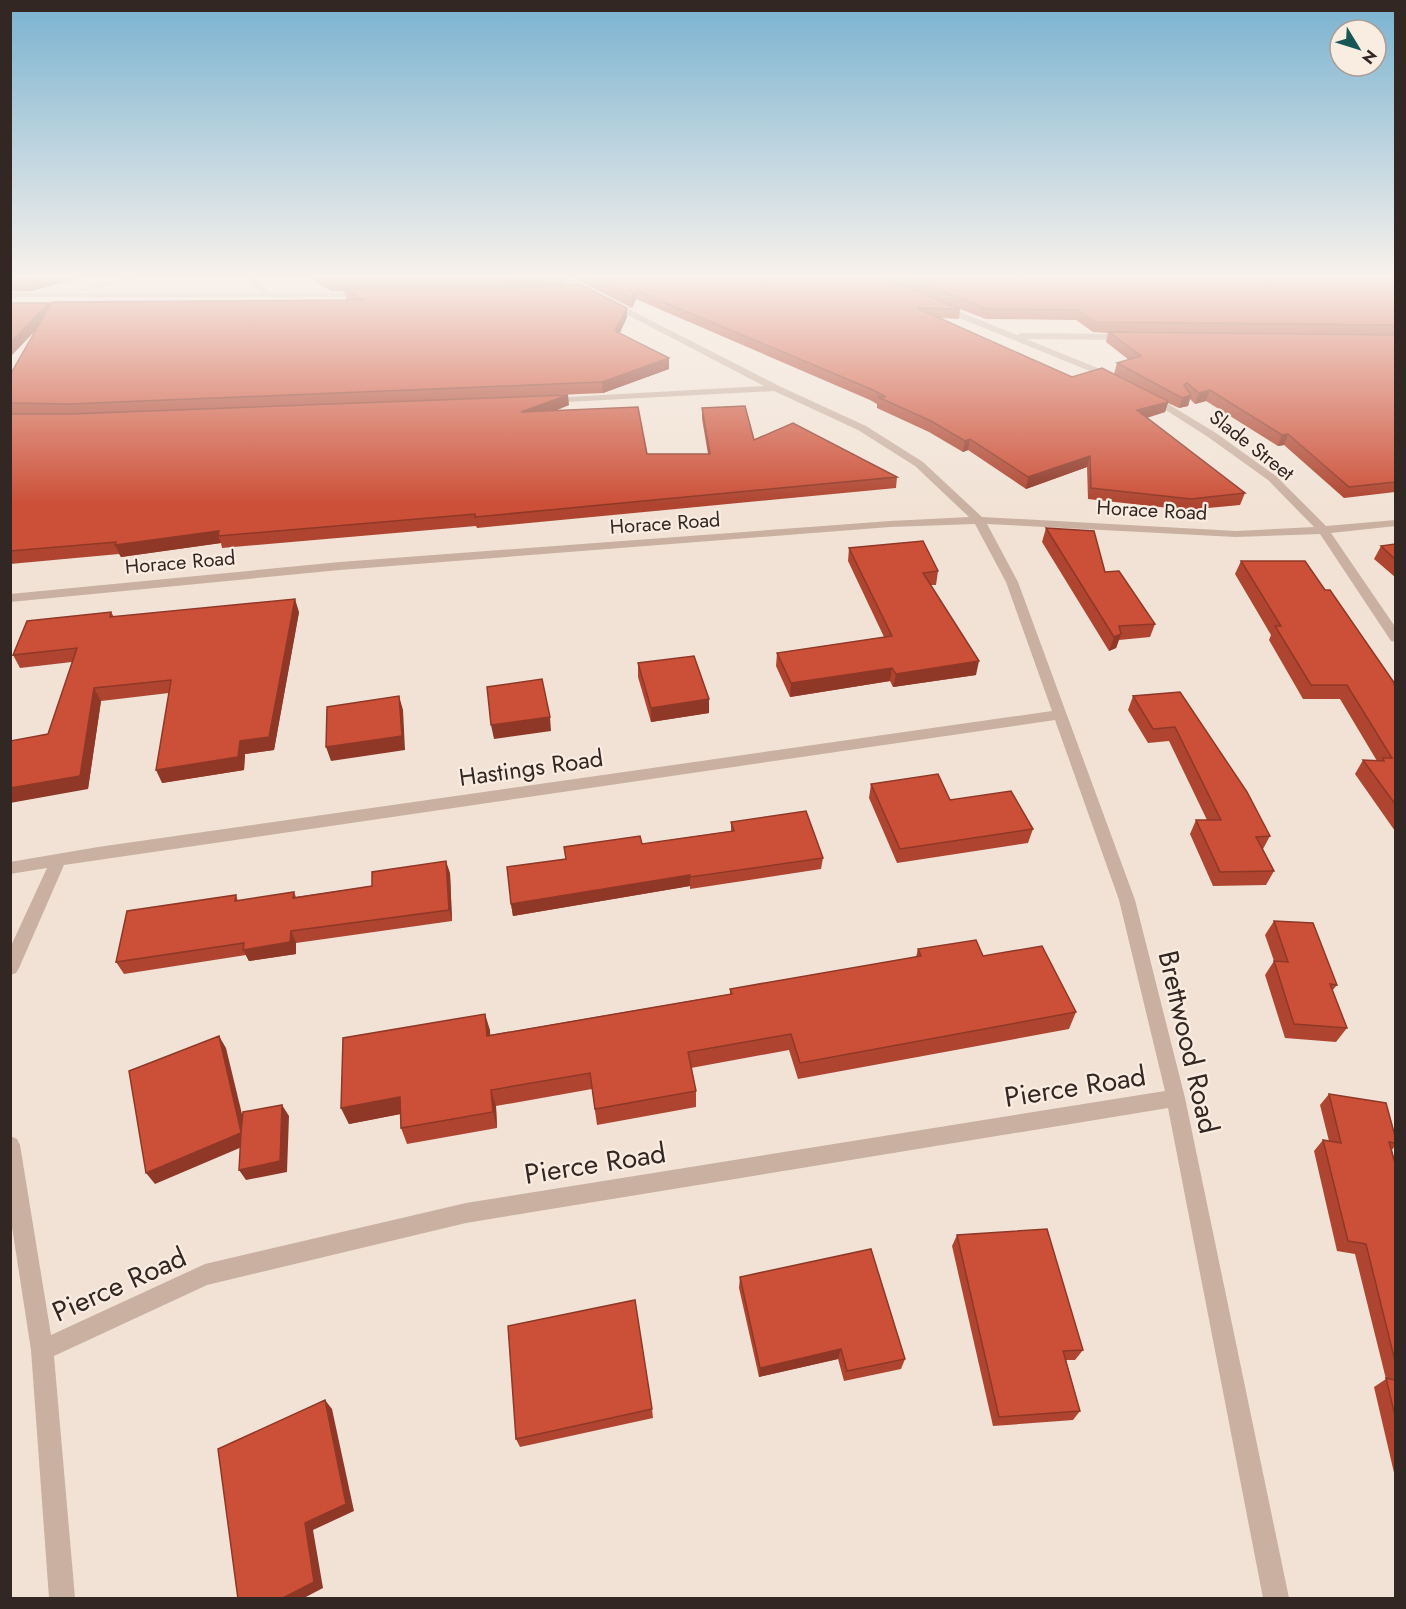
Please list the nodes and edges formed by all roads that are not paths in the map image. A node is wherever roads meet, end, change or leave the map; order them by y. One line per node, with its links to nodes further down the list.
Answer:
1 (707, 353): 4 (street, Brettwood Road)
2 (1053, 353): 3 (street)
3 (1124, 383)
4 (776, 388): 6 (street); 7 (street, Brettwood Road)
5 (1145, 393): 9 (street, Slade Street)
6 (544, 401)
7 (979, 519): 9 (street, Horace Road); 10 (street, Horace Road); 12 (street, Brettwood Road)
8 (1395, 523): 9 (street, Horace Road)
9 (1323, 530): 11 (street, Slade Street)
10 (10, 598)
11 (1395, 638)
12 (1058, 715): 13 (street, Hastings Road); 16 (street, Brettwood Road)
13 (58, 861): 14 (street, Hastings Road); 15 (street)
14 (10, 868)
15 (10, 968)
16 (1176, 1098): 18 (street, Pierce Road); 20 (street, Brettwood Road)
17 (10, 1145): 18 (street)
18 (42, 1350): 19 (street)
19 (62, 1599)
20 (1276, 1599)

